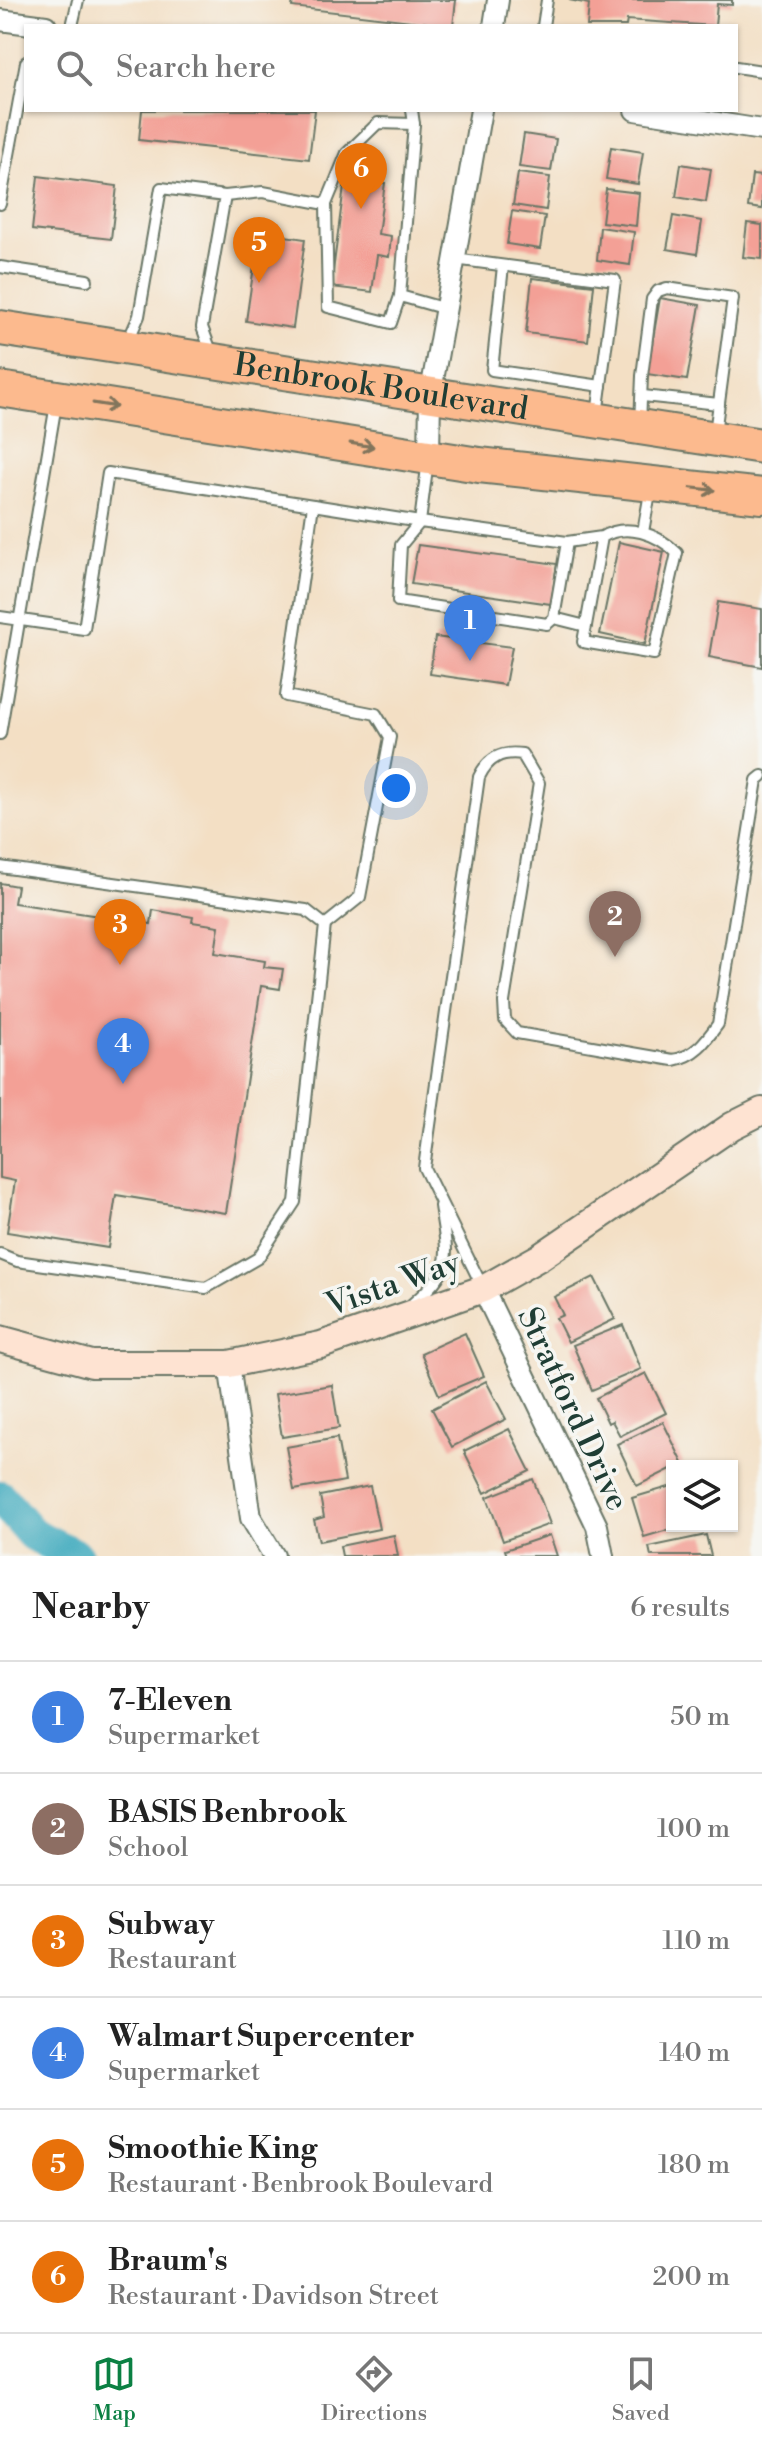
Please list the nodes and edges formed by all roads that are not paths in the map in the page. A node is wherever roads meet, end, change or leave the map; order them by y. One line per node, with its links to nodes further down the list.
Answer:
1 (78, 0): 6 (lane)
2 (498, 0): 7 (street)
3 (547, 0): 8 (lane)
4 (0, 20): 5 (street)
5 (30, 24)
6 (72, 24)
7 (494, 24)
8 (543, 24)
9 (738, 67): 10 (lane)
10 (762, 71)
11 (24, 73): 18 (lane)
12 (412, 112): 15 (lane)
13 (481, 112): 20 (street)
14 (658, 112): 16 (street)
15 (414, 124): 19 (lane); 24 (lane)
16 (762, 130)
17 (225, 196): 19 (lane); 27 (lane); 28 (lane)
18 (0, 204)
19 (326, 204): 24 (lane)
20 (454, 259): 21 (lane); 25 (street)
21 (503, 266): 29 (lane); 29 (lane)
22 (0, 267): 23 (lane)
23 (87, 280)
24 (400, 296): 25 (lane)
25 (446, 309): 31 (street)
26 (0, 328): 27 (highway, Benbrook Boulevard)
27 (125, 349): 28 (highway, Benbrook Boulevard)
28 (216, 364): 31 (highway, Benbrook Boulevard)
29 (601, 386): 35 (lane)
30 (0, 389): 32 (highway, Benbrook Boulevard)
31 (430, 397): 35 (highway, Benbrook Boulevard); 38 (street)
32 (57, 398): 38 (highway, Benbrook Boulevard, one-way to 38); 48 (lane)
33 (719, 404): 34 (lane); 34 (lane); 36 (lane)
34 (641, 412): 35 (highway, Benbrook Boulevard); 36 (highway, Benbrook Boulevard)
35 (596, 421)
36 (714, 439): 37 (highway, Benbrook Boulevard)
37 (762, 446)
38 (429, 455): 39 (highway, Benbrook Boulevard); 42 (lane)
39 (651, 484): 40 (highway, Benbrook Boulevard, one-way to 40); 43 (lane)
40 (762, 496)
41 (313, 505): 42 (lane); 48 (lane); 53 (lane)
42 (420, 522): 45 (lane); 47 (lane)
43 (643, 532): 44 (lane); 49 (lane)
44 (602, 537): 45 (lane); 49 (lane)
45 (567, 542): 47 (lane)
46 (0, 617): 48 (lane)
47 (554, 618): 49 (lane)
48 (19, 620): 50 (lane)
49 (586, 626)
50 (0, 734)
51 (762, 776): 55 (lane)
52 (0, 867): 53 (lane)
53 (325, 925): 56 (lane)
54 (762, 1111): 57 (street, Vista Way)
55 (438, 1197): 57 (lane); 58 (lane)
56 (0, 1254)
57 (483, 1289): 58 (street, Vista Way); 62 (street, Stratford Drive)
58 (393, 1320): 60 (street, Vista Way)
59 (0, 1339): 60 (street, Vista Way)
60 (229, 1364): 61 (street)
61 (274, 1556)
62 (603, 1556)

